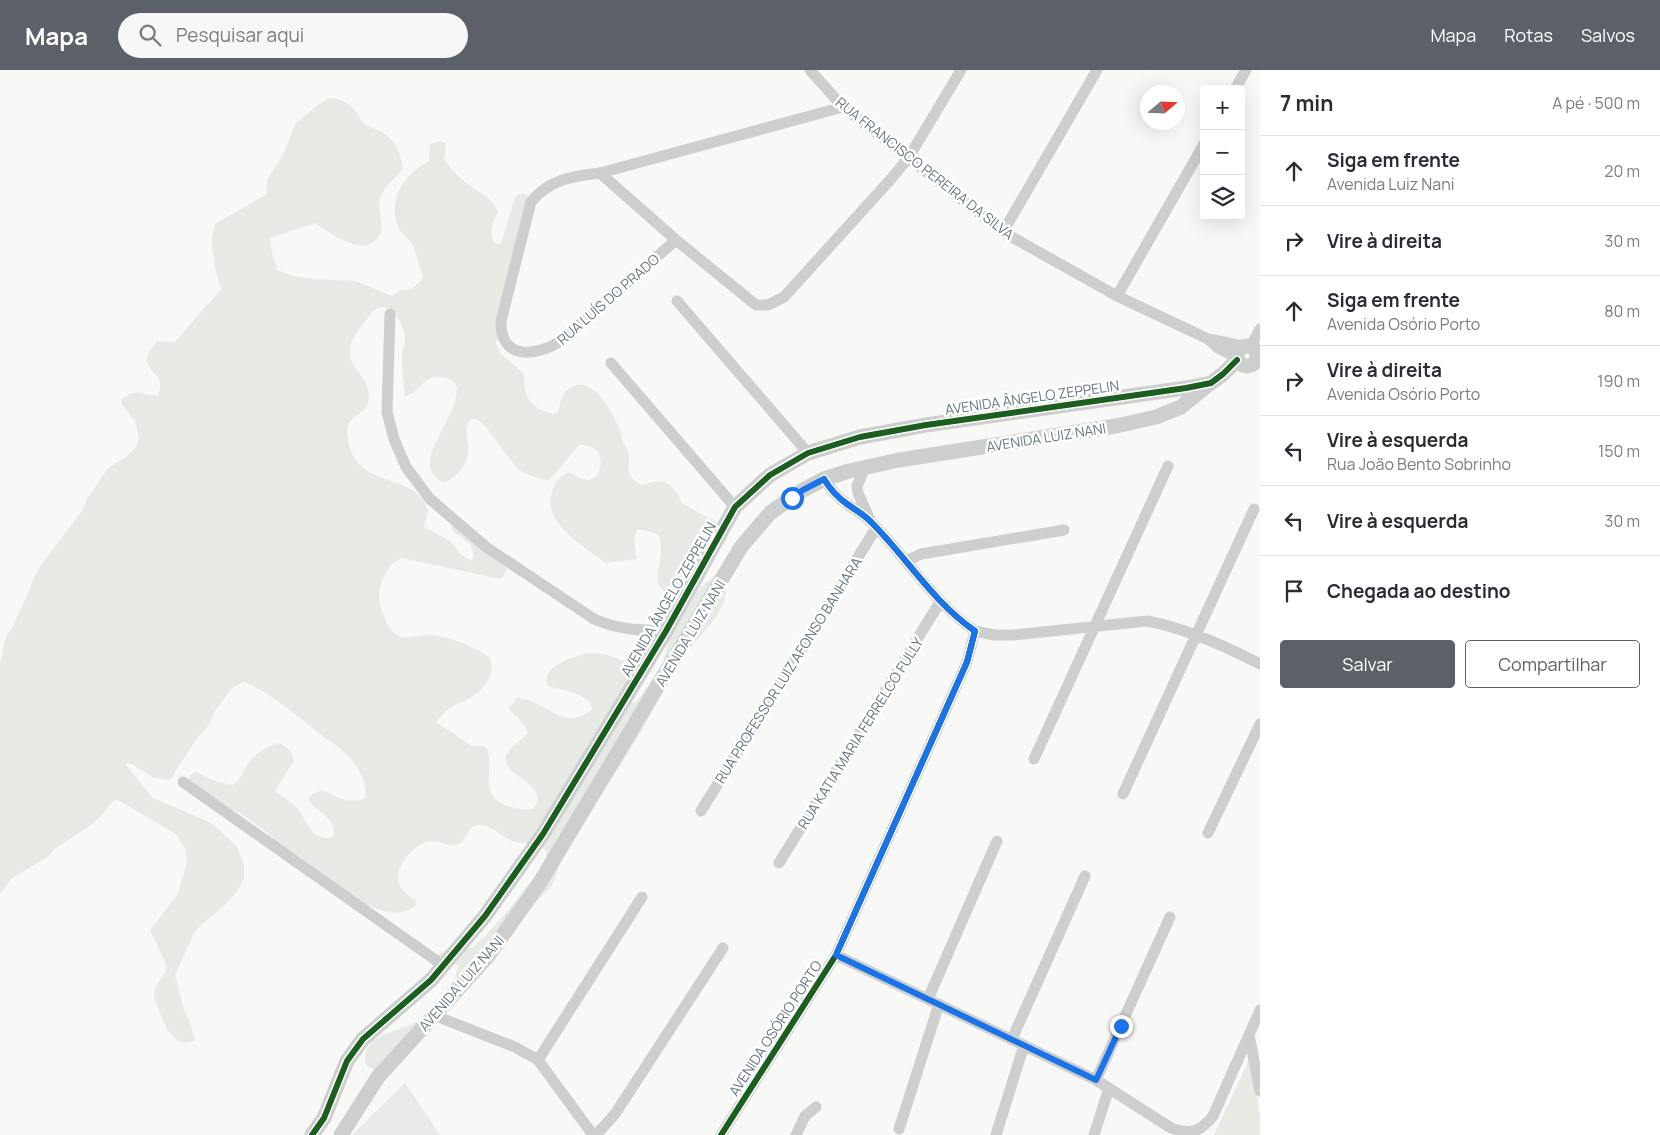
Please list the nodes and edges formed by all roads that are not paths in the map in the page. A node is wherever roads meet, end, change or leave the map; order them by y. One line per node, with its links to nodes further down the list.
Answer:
1 (810, 70): 6 (street, RUA FRANCISCO PEREIRA DA SILVA)
2 (1097, 70): 10 (street)
3 (1246, 70): 5 (street)
4 (957, 71): 8 (street)
5 (1237, 85)
6 (843, 107): 8 (street, RUA FRANCISCO PEREIRA DA SILVA); 9 (street)
7 (1200, 151): 12 (street)
8 (909, 157): 10 (street, RUA FRANCISCO PEREIRA DA SILVA); 11 (street)
9 (600, 173): 11 (street); 11 (street, RUA LUÍS DO PRADO)
10 (1003, 232): 12 (street, RUA FRANCISCO PEREIRA DA SILVA)
11 (676, 240)
12 (1117, 296): 16 (street, RUA FRANCISCO PEREIRA DA SILVA)
13 (677, 301): 19 (street)
14 (390, 314): 30 (street)
15 (1260, 328): 16 (street)
16 (1249, 355): 18 (street)
17 (611, 363): 23 (street)
18 (1217, 378): 19 (street, AVENIDA ÂNGELO ZEPPELIN); 21 (street, AVENIDA LUIZ NANI)
19 (808, 453): 23 (street, AVENIDA ÂNGELO ZEPPELIN)
20 (1168, 466): 29 (street)
21 (865, 468): 22 (street, AVENIDA LUIZ NANI); 25 (street)
22 (824, 479): 25 (street); 51 (street, AVENIDA LUIZ NANI)
23 (735, 507): 30 (street, AVENIDA ÂNGELO ZEPPELIN)
24 (1254, 509): 32 (street)
25 (873, 525): 27 (street); 38 (street, RUA PROFESSOR LUIZ AFONSO BANHARA)
26 (1064, 530): 27 (street)
27 (906, 561): 28 (street)
28 (940, 602): 31 (street); 41 (street, RUA KATIA MARIA FERRELCO FULLY)
29 (1095, 626): 31 (street); 32 (street); 35 (street)
30 (666, 631): 47 (street, AVENIDA ÂNGELO ZEPPELIN)
31 (975, 631): 46 (street, AVENIDA OSÓRIO PORTO)
32 (1196, 636): 33 (street); 37 (street)
33 (1260, 664)
34 (1260, 724): 39 (street)
35 (1034, 759)
36 (183, 782): 47 (street)
37 (1123, 794)
38 (701, 811)
39 (1208, 833)
40 (996, 841): 48 (street)
41 (779, 863)
42 (1085, 876): 53 (street)
43 (642, 897): 55 (street)
44 (1170, 918): 56 (street)
45 (723, 948): 65 (street)
46 (836, 955): 48 (street); 66 (street, AVENIDA OSÓRIO PORTO)
47 (444, 966): 60 (street, AVENIDA ÂNGELO ZEPPELIN)
48 (928, 999): 49 (street)
49 (940, 1004): 53 (street); 61 (street)
50 (1260, 1010): 52 (street)
51 (433, 1015): 55 (street); 64 (street, AVENIDA LUIZ NANI)
52 (1249, 1035): 58 (street); 62 (street)
53 (1012, 1039): 54 (street)
54 (1024, 1045): 56 (street); 68 (street)
55 (538, 1060): 65 (street)
56 (1096, 1080): 57 (street)
57 (1109, 1088): 62 (street); 69 (street)
58 (1260, 1091)
59 (816, 1107): 67 (street)
60 (324, 1118): 63 (street, AVENIDA ÂNGELO ZEPPELIN); 64 (street)
61 (899, 1129)
62 (1169, 1132)
63 (312, 1135)
64 (342, 1135)
65 (594, 1135)
66 (721, 1135)
67 (796, 1135)
68 (996, 1135)
69 (1094, 1135)

